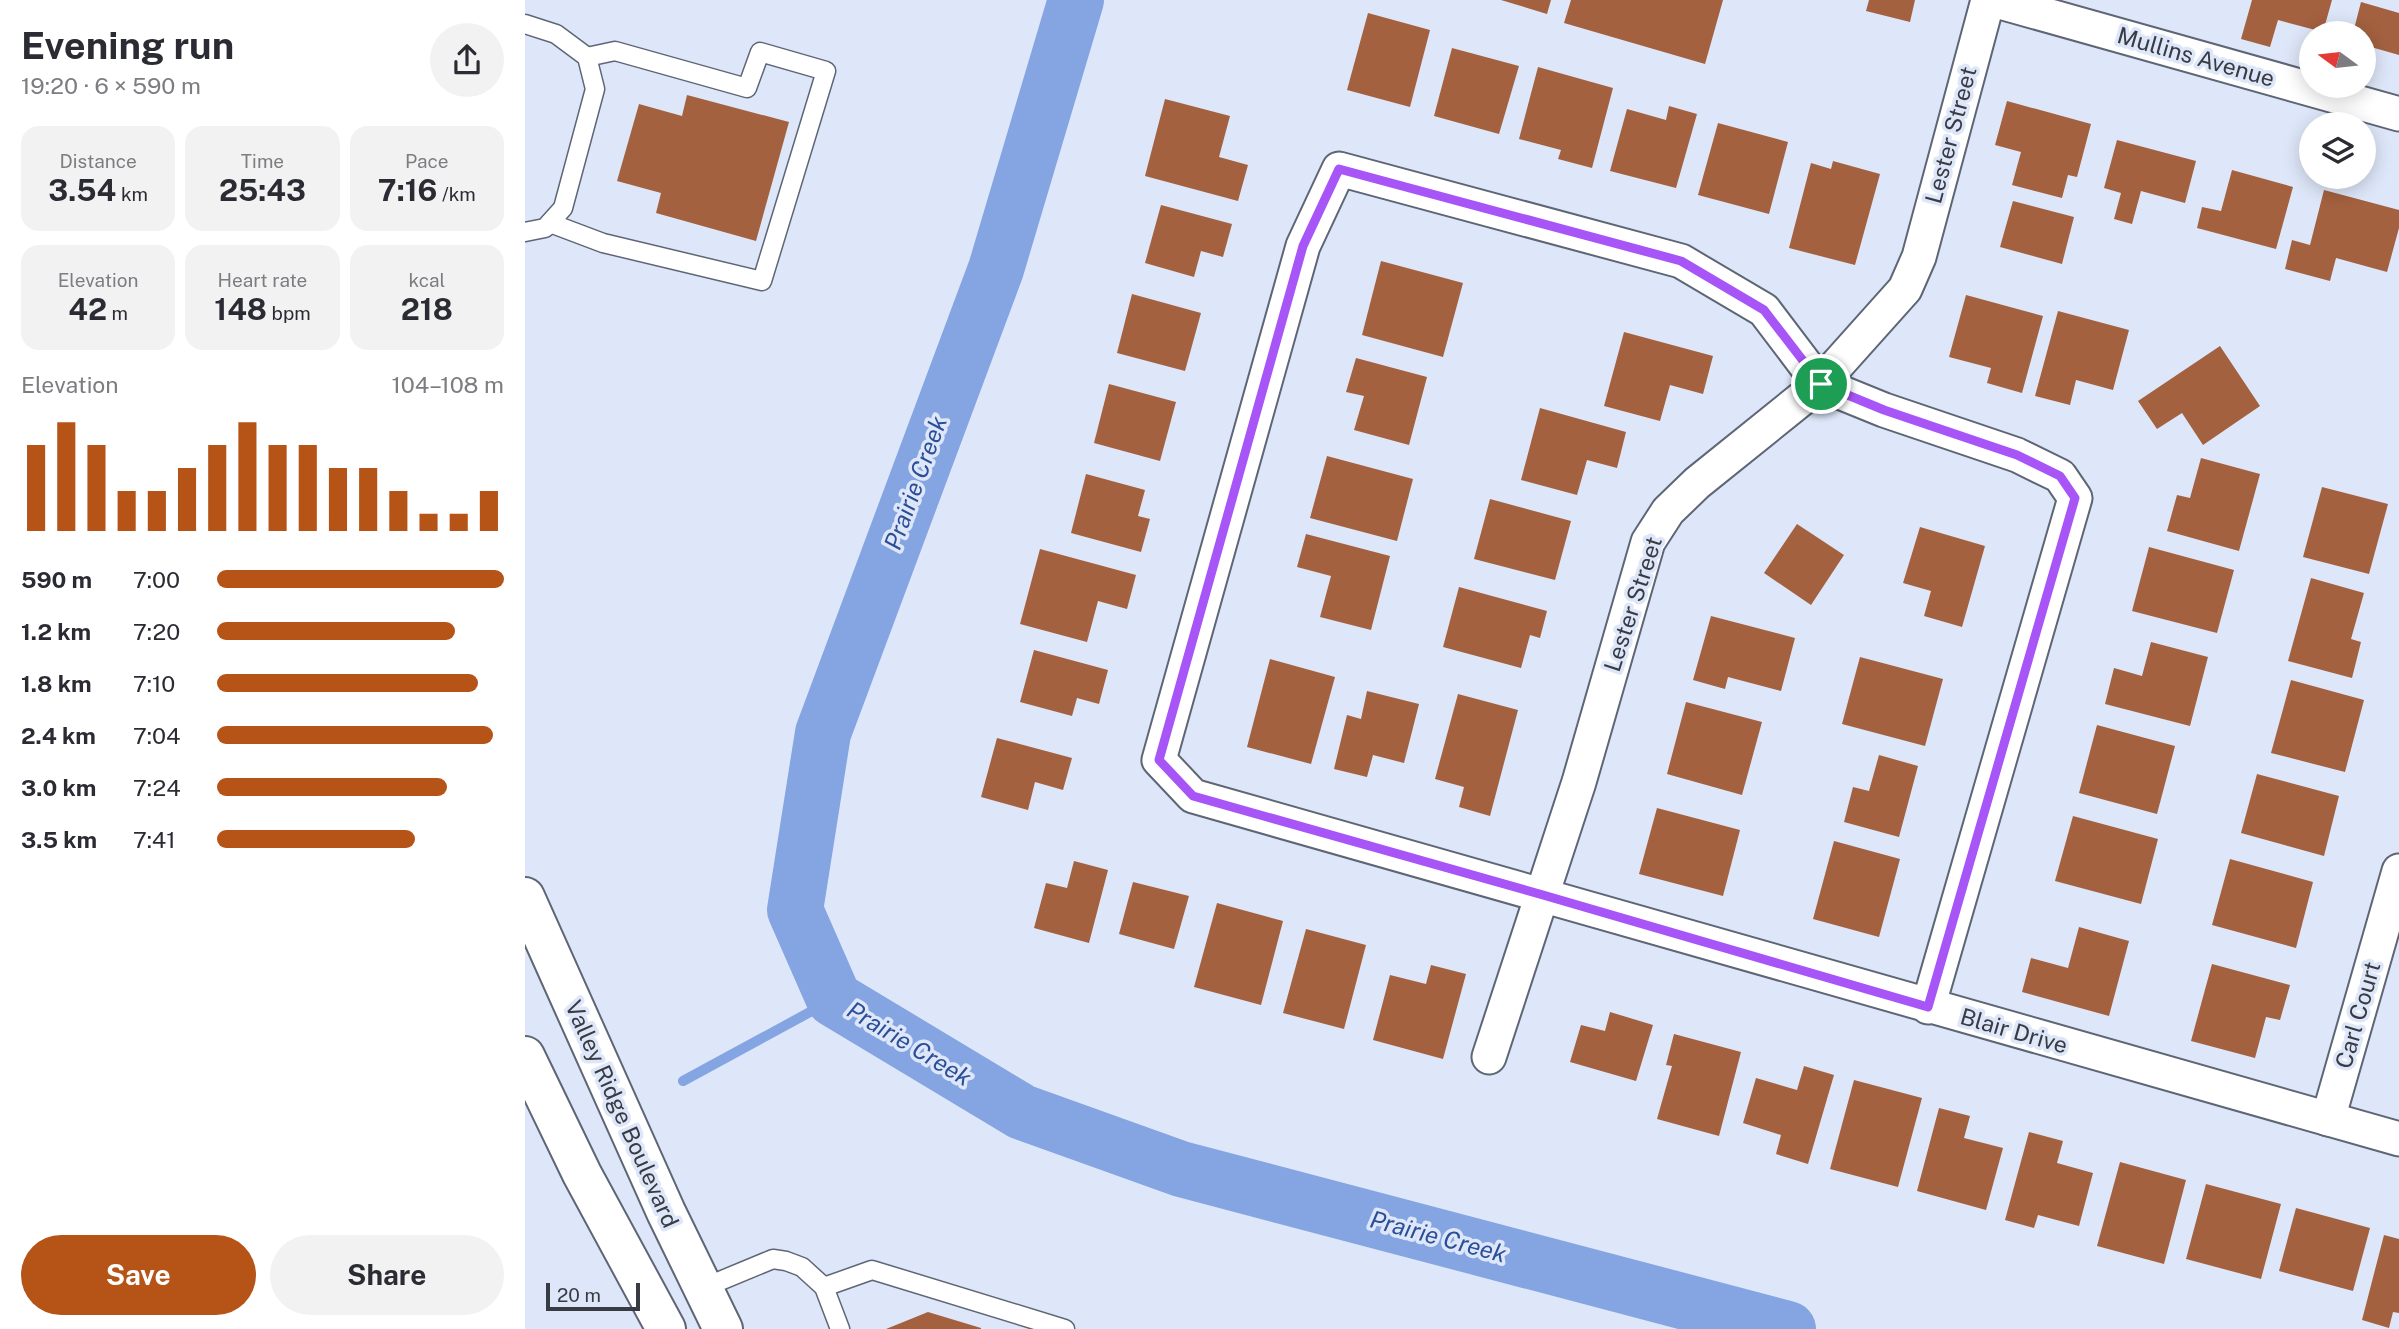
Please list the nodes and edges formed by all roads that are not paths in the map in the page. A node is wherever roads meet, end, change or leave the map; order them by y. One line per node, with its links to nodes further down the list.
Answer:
1 (1987, 0): 8 (street, Lester Street)
2 (1993, 0): 5 (street, Mullins Avenue)
3 (525, 24): 4 (lane)
4 (587, 57): 6 (lane); 6 (lane)
5 (2399, 114)
6 (550, 223): 7 (lane)
7 (525, 232)
8 (1821, 384): 10 (street, Lester Street); 10 (street, Blair Drive); 12 (street)
9 (2399, 871): 15 (street, Carl Court)
10 (1543, 895): 12 (street, Blair Drive); 14 (street, Lester Street)
11 (525, 897): 18 (main road, Valley Ridge Boulevard)
12 (1928, 1007): 15 (street, Blair Drive)
13 (525, 1056): 19 (main road)
14 (1489, 1057)
15 (2328, 1119): 16 (street, Blair Drive)
16 (2399, 1139)
17 (824, 1286): 18 (lane); 21 (lane); 22 (lane)
18 (703, 1288): 20 (main road, Valley Ridge Boulevard)
19 (666, 1329)
20 (723, 1329)
21 (840, 1329)
22 (1065, 1329)

